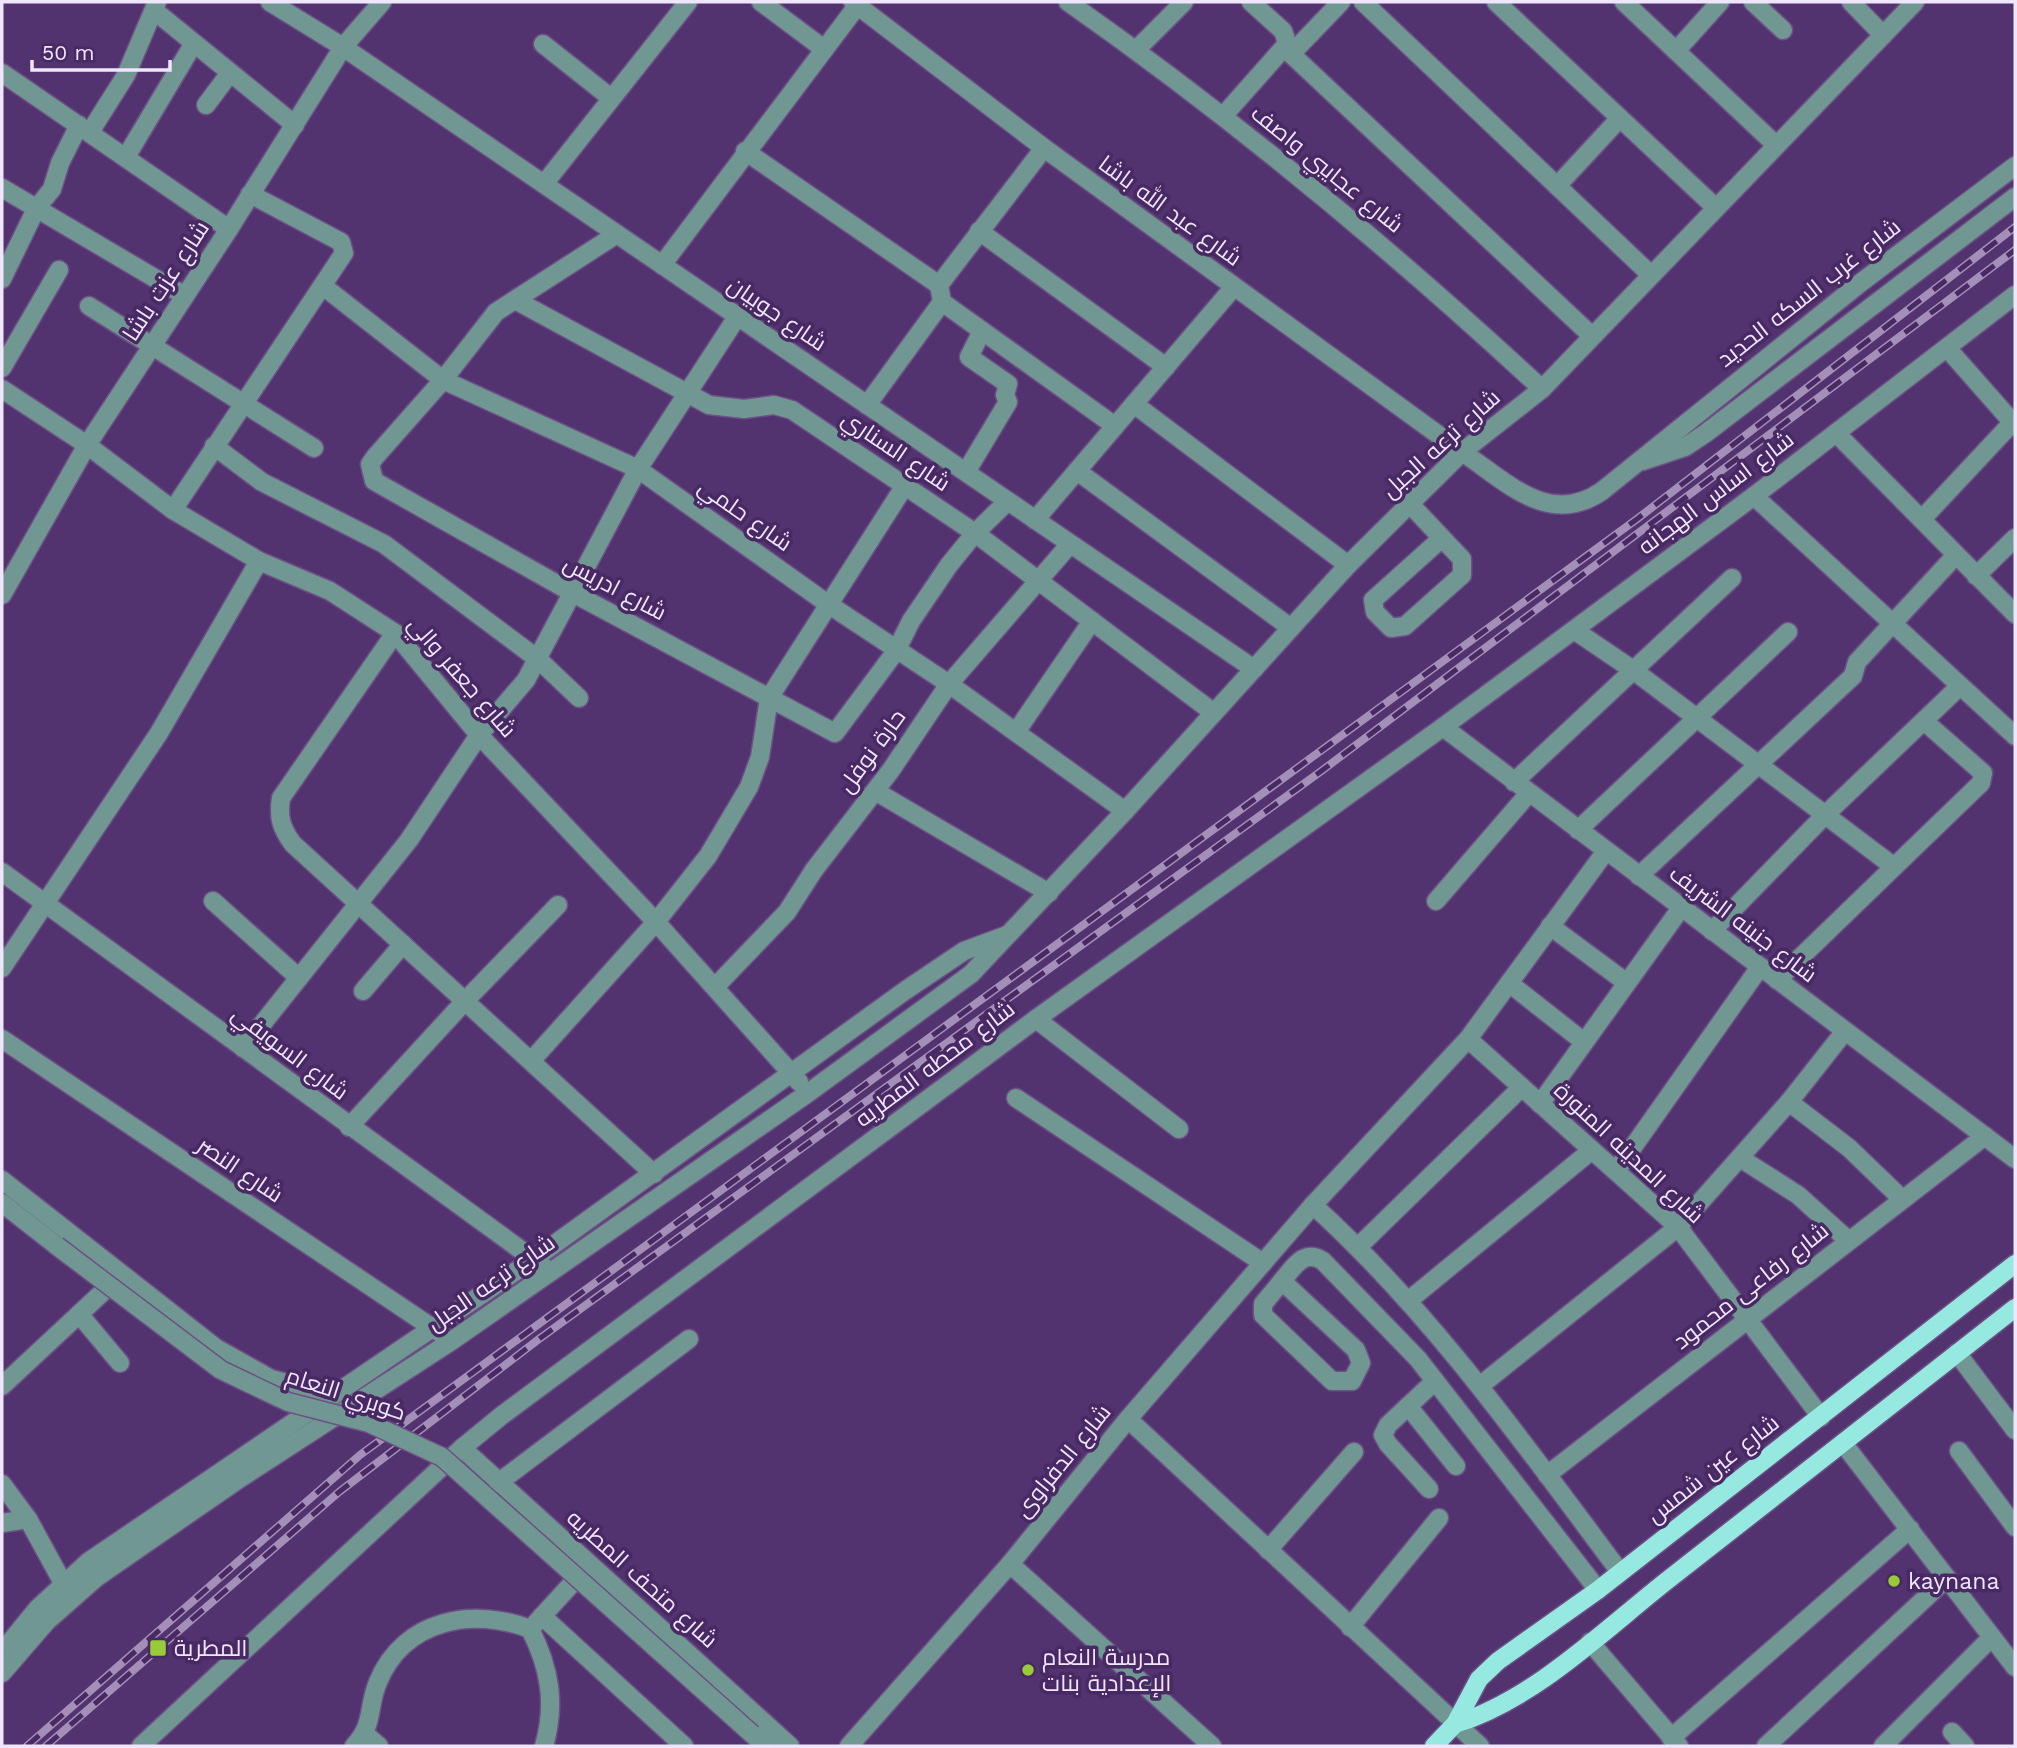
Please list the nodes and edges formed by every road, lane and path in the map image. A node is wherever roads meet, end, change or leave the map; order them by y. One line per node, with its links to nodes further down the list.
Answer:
1 (270, 2): 23 (street, شارع جوبيان)
2 (382, 2): 23 (street, شارع عزت باشا)
3 (688, 2): 30 (street)
4 (761, 2): 24 (street)
5 (1068, 2): 18 (street, شارع عجايبي واصف)
6 (1184, 2): 26 (street)
7 (1251, 2): 25 (street)
8 (1341, 2): 25 (street)
9 (1363, 2): 42 (street)
10 (1496, 2): 33 (street)
11 (1624, 2): 27 (street)
12 (1720, 2): 27 (street)
13 (1753, 2): 19 (street)
14 (1851, 2): 20 (street)
15 (1915, 2): 20 (street, شارع ترعه الجبل)
16 (857, 3): 24 (street); 37 (street, شارع عبد الله باشا)
17 (156, 7): 21 (street); 35 (street)
18 (1093, 8): 26 (street, شارع عجايبي واصف)
19 (1783, 30)
20 (1883, 35): 36 (street, شارع ترعه الجبل)
21 (194, 43): 29 (street); 39 (street)
22 (543, 44): 30 (street)
23 (343, 47): 34 (street, شارع عزت باشا); 41 (street, شارع جوبيان)
24 (824, 49): 38 (street)
25 (1289, 49): 32 (street); 64 (street)
26 (1136, 50): 32 (street, شارع عجايبي واصف)
27 (1676, 51): 36 (street)
28 (2, 73): 35 (street)
29 (230, 73): 31 (street); 34 (street)
30 (611, 98): 41 (street)
31 (206, 105)
32 (1224, 116): 71 (street, شارع عجايبي واصف)
33 (1620, 118): 42 (street); 46 (street)
34 (295, 125): 44 (street, شارع عزت باشا)
35 (85, 128): 39 (street); 47 (street)
36 (1776, 145): 46 (street, شارع ترعه الجبل)
37 (1044, 148): 49 (street); 56 (street, شارع عبد الله باشا)
38 (745, 151): 51 (street); 57 (street)
39 (126, 157): 48 (street)
40 (2015, 166): 83 (street, شارع غرب السكه الحديد)
41 (544, 184): 50 (street, شارع جوبيان)
42 (1557, 186): 53 (street)
43 (2, 188): 47 (street)
44 (250, 194): 48 (street, شارع عزت باشا); 55 (street)
45 (2015, 197): 83 (street, شارع غرب السكه الحديد)
46 (1715, 207): 53 (street, شارع ترعه الجبل)
47 (36, 209): 54 (street); 59 (street)
48 (229, 229): 59 (street, شارع عزت باشا)
49 (979, 230): 57 (street); 67 (street)
50 (617, 234): 51 (street, شارع جوبيان); 60 (street)
51 (662, 265): 62 (street, شارع جوبيان)
52 (58, 270): 68 (street)
53 (1651, 275): 64 (street, شارع ترعه الجبل)
54 (2, 279)
55 (323, 286): 69 (street, شارع حلمي); 73 (street)
56 (1233, 288): 67 (street); 82 (street, شارع عبد الله باشا)
57 (941, 293): 63 (street); 75 (street)
58 (2015, 295): 66 (street, شارع اساس الهجانه)
59 (184, 296): 65 (street, شارع عزت باشا)
60 (517, 301): 69 (street); 72 (street, شارع السناري)
61 (89, 306): 65 (street)
62 (737, 317): 72 (street); 75 (street, شارع جوبيان)
63 (982, 331): 77 (street); 86 (street)
64 (1592, 336): 71 (street, شارع ترعه الجبل)
65 (152, 346): 73 (street); 79 (street, شارع عزت باشا)
66 (1947, 348): 76 (street); 78 (street, شارع اساس الهجانه)
67 (1166, 367): 74 (street)
68 (2, 368)
69 (443, 380): 84 (street, شارع حلمي); 104 (street, شارع ادريس)
70 (2, 389): 79 (street, شارع جعفر والي)
71 (1542, 389): 82 (street, شارع ترعه الجبل)
72 (689, 395): 84 (street); 87 (street, شارع السناري)
73 (243, 403): 80 (street); 81 (street)
74 (1134, 404): 77 (street); 100 (street)
75 (867, 405): 86 (street, شارع جوبيان)
76 (2014, 424): 92 (street)
77 (1115, 426): 85 (street)
78 (1836, 433): 88 (street, شارع اساس الهجانه); 92 (street)
79 (87, 445): 91 (street, شارع جعفر والي); 105 (street, شارع عزت باشا)
80 (214, 446): 91 (street); 115 (street)
81 (314, 448)
82 (1462, 452): 83 (street, شارع غرب السكه الحديد); 90 (street, شارع ترعه الجبل)
83 (1636, 463)
84 (638, 469): 104 (street); 106 (street, شارع حلمي)
85 (1077, 471): 93 (street); 110 (street)
86 (966, 472): 89 (street, شارع جوبيان)
87 (904, 487): 94 (street, شارع السناري); 106 (street)
88 (1754, 496): 109 (street); 111 (street, شارع اساس الهجانه)
89 (1008, 501): 93 (street, شارع جوبيان); 94 (street)
90 (1410, 504): 95 (street); 100 (street, شارع ترعه الجبل)
91 (173, 510): 99 (street, شارع جعفر والي)
92 (1922, 519): 98 (street)
93 (1035, 520): 97 (street, شارع جوبيان)
94 (975, 533): 103 (street, شارع السناري); 114 (street)
95 (1442, 538): 95 (street)
96 (2015, 538): 101 (street)
97 (1070, 544): 103 (street, حارة نوفل); 116 (street, شارع جوبيان)
98 (1956, 555): 101 (street); 109 (street)
99 (259, 561): 113 (street, شارع جعفر والي); 143 (street)
100 (1348, 565): 110 (street, شارع ترعه الجبل)
101 (1976, 576): 107 (street)
102 (1732, 578): 117 (street)
103 (1038, 580): 108 (street, شارع السناري); 118 (street, حارة نوفل)
104 (571, 592): 115 (street); 121 (street, شارع ادريس)
105 (2, 595)
106 (828, 604): 114 (street, شارع حلمي); 121 (street)
107 (2015, 614)
108 (1092, 621): 122 (street, شارع السناري); 126 (street)
109 (1891, 622): 119 (street); 129 (street)
110 (1291, 628): 116 (street, شارع ترعه الجبل)
111 (1574, 629): 117 (street); 125 (street, شارع اساس الهجانه)
112 (1788, 632): 123 (street)
113 (395, 633): 127 (street, شارع جعفر والي); 144 (street)
114 (896, 651): 118 (street, شارع حلمي); 121 (street, شارع ادريس)
115 (539, 660): 120 (street); 127 (street)
116 (1254, 669): 122 (street, شارع ترعه الجبل)
117 (1633, 670): 123 (street); 130 (street)
118 (949, 684): 126 (street, شارع حلمي); 131 (street, حارة نوفل)
119 (1960, 686): 124 (street); 128 (street)
120 (579, 698)
121 (769, 698): 147 (street)
122 (1214, 713): 133 (street, شارع ترعه الجبل)
123 (1696, 718): 129 (street); 135 (street)
124 (1924, 721): 134 (street); 137 (street)
125 (1443, 727): 130 (street, شارع جنينه الشريف); 161 (street, شارع محطه المطريه)
126 (1016, 732): 133 (street, شارع حلمي)
127 (479, 735): 144 (street); 147 (street, شارع جعفر والي)
128 (2015, 736)
129 (1758, 764): 134 (street); 139 (street)
130 (1514, 782): 132 (street, شارع جنينه الشريف)
131 (874, 791): 140 (street); 158 (street, حارة نوفل)
132 (1529, 793): 135 (street, شارع جنينه الشريف); 142 (street)
133 (1125, 811): 140 (street, شارع ترعه الجبل)
134 (1825, 815): 137 (street); 149 (street)
135 (1577, 830): 136 (street, شارع جنينه الشريف)
136 (1605, 851): 139 (street, شارع جنينه الشريف); 148 (street, شارع الدفراوى)
137 (1893, 866): 155 (street)
138 (2, 872): 143 (street, شارع السويفي)
139 (1639, 876): 146 (street, شارع جنينه الشريف)
140 (1049, 893): 150 (street, شارع ترعه الجبل)
141 (213, 901): 154 (street)
142 (1436, 901)
143 (46, 902): 153 (street); 166 (street, شارع السويفي)
144 (359, 904): 151 (street); 154 (street)
145 (558, 905): 160 (street)
146 (1681, 908): 149 (street, شارع جنينه الشريف); 157 (street)
147 (656, 922): 158 (street, شارع جعفر والي); 167 (street)
148 (1550, 926): 156 (street, شارع الدفراوى); 157 (street)
149 (1712, 931): 152 (street, شارع جنينه الشريف)
150 (1011, 934): 168 (street, شارع ترعه الجبل); 170 (street, شارع ترعه الجبل)
151 (403, 944): 159 (street); 160 (street)
152 (1760, 967): 155 (street, شارع جنينه الشريف); 180 (street)
153 (2, 968)
154 (299, 978): 166 (street)
155 (1777, 980): 162 (street, شارع جنينه الشريف)
156 (1509, 983): 164 (street, شارع الدفراوى); 165 (street)
157 (1627, 983): 165 (street)
158 (715, 987): 168 (street, شارع جعفر والي)
159 (363, 991)
160 (464, 1001): 167 (street); 174 (street)
161 (1036, 1019): 175 (street); 213 (street, شارع محطه المطريه)
162 (1844, 1031): 172 (street); 176 (street, شارع جنينه الشريف)
163 (2, 1039): 199 (street, شارع النصر)
164 (1468, 1039): 169 (street, شارع المدينه المنورة); 185 (street, شارع الدفراوى)
165 (1584, 1042): 173 (street)
166 (243, 1048): 174 (street, شارع السويفي)
167 (531, 1061): 181 (street)
168 (792, 1074): 170 (street, شارع جعفر والي); 181 (street, شارع ترعه الجبل)
169 (1522, 1087): 173 (street, شارع المدينه المنورة); 188 (street)
170 (808, 1093): 192 (street, شارع ترعه الجبل)
171 (1016, 1098): 190 (street)
172 (1789, 1102): 178 (street); 183 (street)
173 (1540, 1104): 177 (street, شارع المدينه المنورة)
174 (349, 1127): 189 (street, شارع السويفي)
175 (1179, 1129)
176 (1984, 1136): 179 (street, شارع جنينه الشريف); 183 (street, شارع رفاعى محمود)
177 (1592, 1150): 180 (street, شارع المدينه المنورة); 195 (street)
178 (1740, 1158): 186 (street); 187 (street)
179 (2015, 1159)
180 (1616, 1171): 186 (street, شارع المدينه المنورة)
181 (654, 1174): 189 (street, شارع ترعه الجبل)
182 (2, 1180): 193 (street)
183 (1902, 1199): 187 (street, شارع رفاعى محمود)
184 (2, 1203): 243 (street, كوبري النعام, bridge)
185 (1313, 1205): 188 (street); 190 (street, شارع الدفراوى)
186 (1678, 1227): 198 (street, شارع المدينه المنورة); 206 (street)
187 (1849, 1241): 198 (street, شارع رفاعى محمود)
188 (1359, 1246): 195 (street)
189 (534, 1259): 192 (street, شارع السويفي); 199 (street, شارع ترعه الجبل)
190 (1263, 1263): 210 (street, شارع الدفراوى)
191 (2015, 1264): 209 (main road, شارع عين شمس)
192 (551, 1272): 201 (street, شارع ترعه الجبل)
193 (121, 1275): 197 (street); 207 (street)
194 (1282, 1281): 194 (street); 204 (street)
195 (1408, 1301): 206 (street)
196 (2015, 1309): 202 (main road, شارع عين شمس)
197 (79, 1314): 203 (street); 205 (street)
198 (1749, 1318): 209 (street, شارع المدينه المنورة); 217 (street, شارع رفاعى محمود)
199 (434, 1328): 201 (street, شارع النصر); 207 (street, شارع ترعه الجبل)
200 (689, 1339): 218 (street)
201 (452, 1341): 239 (street, شارع ترعه الجبل)
202 (1957, 1353): 211 (street); 212 (main road, شارع عين شمس)
203 (120, 1363)
204 (1435, 1381): 208 (street); 232 (street)
205 (2, 1385)
206 (1481, 1385): 217 (street)
207 (332, 1395): 231 (street, شارع ترعه الجبل)
208 (1408, 1406): 216 (street); 220 (street)
209 (1821, 1417): 229 (main road, شارع عين شمس)
210 (1128, 1419): 226 (street); 228 (street, شارع الدفراوى)
211 (2015, 1430)
212 (1843, 1443): 225 (street); 236 (main road, شارع عين شمس)
213 (462, 1448): 218 (street, شارع متحف المطريه); 245 (street, شارع محطه المطريه)
214 (1959, 1451): 224 (street)
215 (1354, 1452): 226 (street)
216 (1456, 1466)
217 (1547, 1475): 229 (street)
218 (498, 1483): 227 (street, شارع متحف المطريه)
219 (2, 1484): 222 (street)
220 (1429, 1489)
221 (1439, 1518): 234 (street)
222 (28, 1519): 223 (street); 231 (street)
223 (2, 1523)
224 (2015, 1527)
225 (1909, 1530): 230 (street); 244 (street)
226 (1268, 1550): 234 (street)
227 (590, 1564): 233 (street); 249 (street, شارع متحف المطريه)
228 (1010, 1564): 250 (street, شارع الدفراوى); 251 (street)
229 (1620, 1572): 232 (main road, شارع عين شمس)
230 (1947, 1578): 235 (street); 254 (street)
231 (63, 1583): 237 (street, شارع ترعه الجبل)
232 (1598, 1590): 240 (main road, شارع عين شمس)
233 (536, 1622): 242 (street); 247 (street); 248 (street)
234 (1350, 1627): 240 (street)
235 (1992, 1637): 238 (street); 255 (street)
236 (1590, 1642): 240 (main road, شارع عين شمس); 244 (street)
237 (2, 1651)
238 (2015, 1667)
239 (2, 1673)
240 (1455, 1724): 252 (main road, شارع عين شمس); 253 (street)
241 (1952, 1731): 256 (street)
242 (360, 1740): 246 (street)
243 (759, 1740)
244 (1675, 1742)
245 (141, 1746)
246 (379, 1746)
247 (544, 1746)
248 (684, 1746)
249 (790, 1746)
250 (849, 1746)
251 (1212, 1746)
252 (1434, 1746)
253 (1480, 1746)
254 (1766, 1746)
255 (1883, 1746)
256 (1965, 1746)

